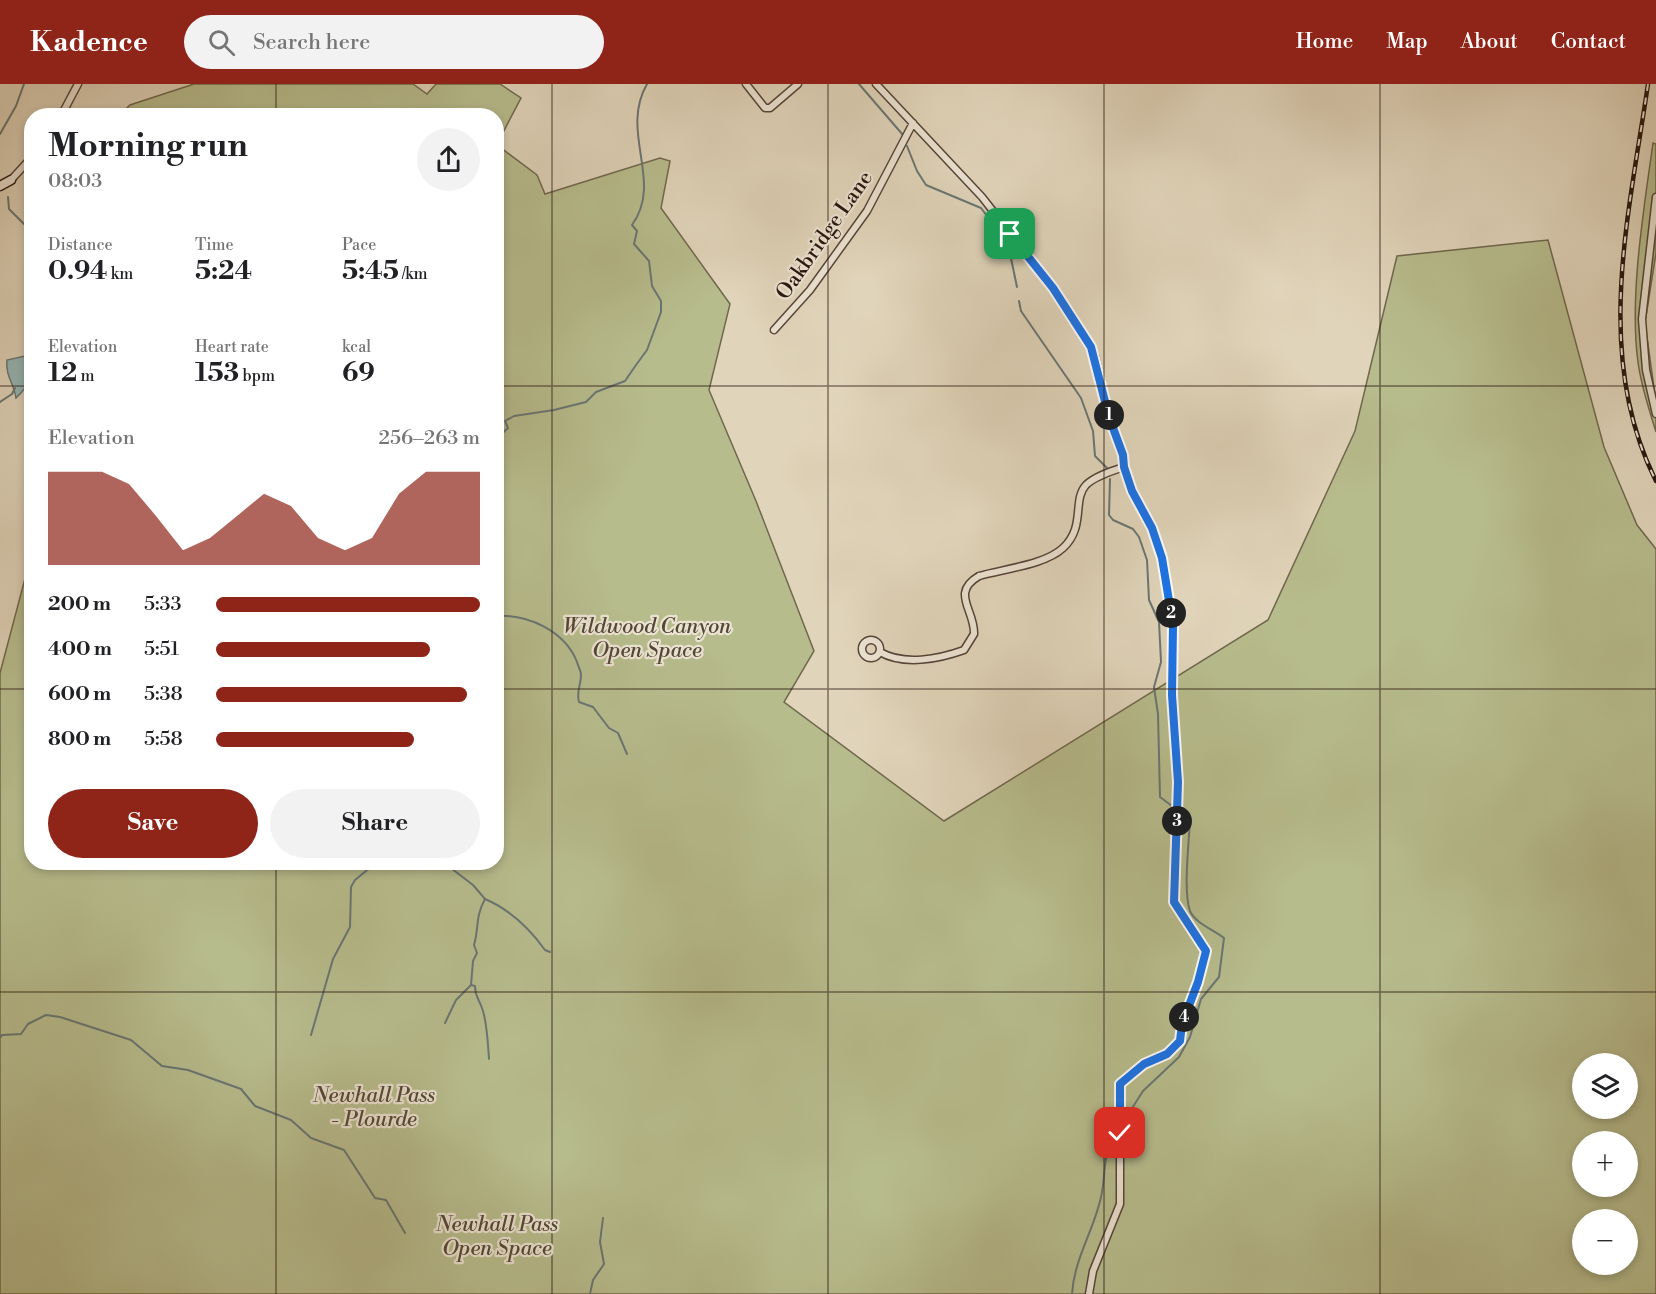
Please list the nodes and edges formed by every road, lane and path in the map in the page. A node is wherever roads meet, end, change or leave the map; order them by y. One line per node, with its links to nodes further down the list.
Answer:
1 (78, 84): 5 (street)
2 (746, 84): 3 (street)
3 (798, 84)
4 (876, 84): 6 (street)
5 (66, 108)
6 (913, 123): 11 (street, Oakbridge Lane); 13 (street)
7 (24, 166): 8 (street)
8 (11, 180): 9 (street)
9 (0, 186)
10 (1656, 197): 12 (street)
11 (774, 330)
12 (1656, 414)
13 (1124, 467): 14 (street); 15 (street)
14 (880, 652)
15 (1089, 1294)

